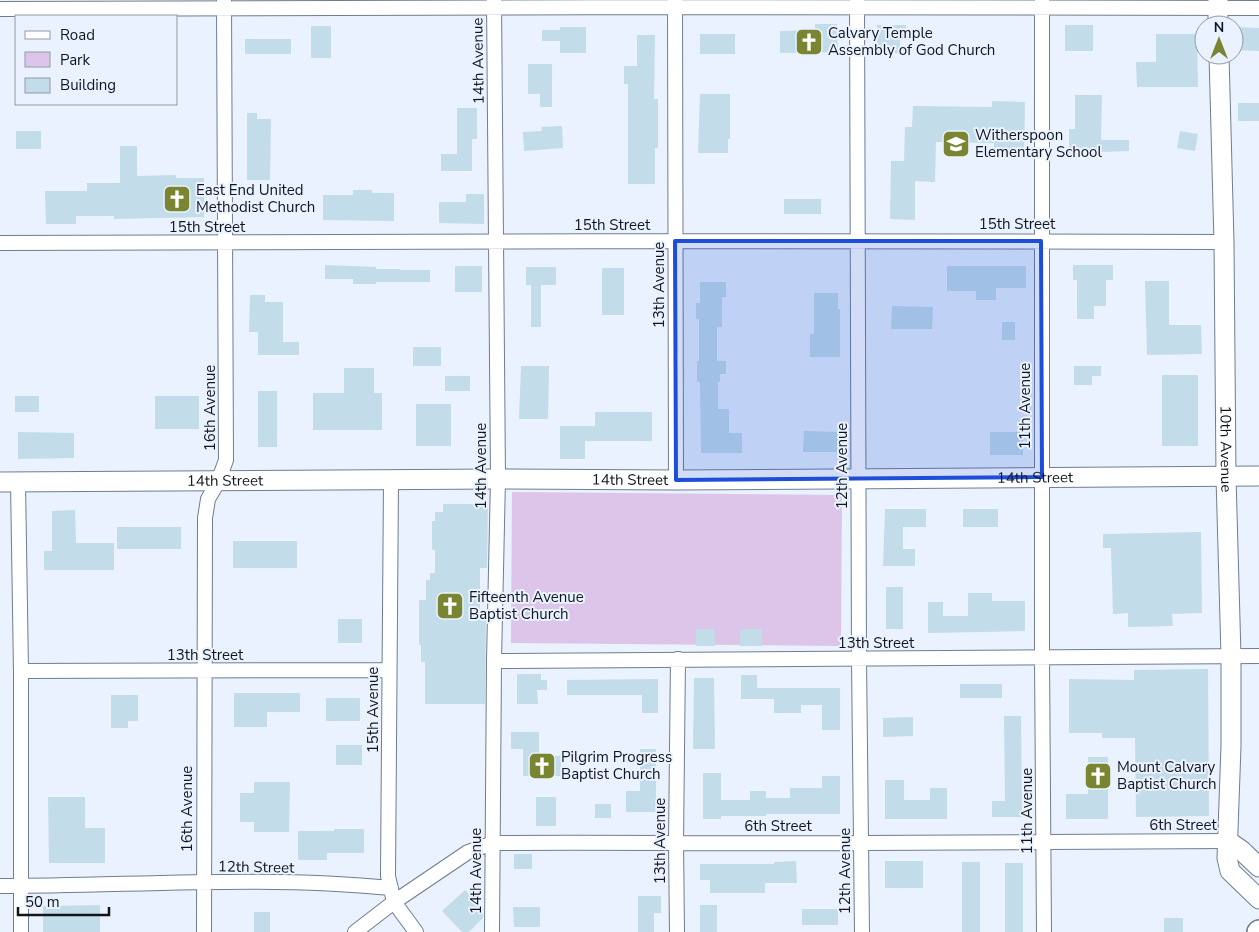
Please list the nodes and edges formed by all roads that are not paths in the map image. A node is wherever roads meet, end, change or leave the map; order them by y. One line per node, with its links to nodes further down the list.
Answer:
1 (224, 4): 2 (street); 7 (street); 16 (street, 16th Avenue)
2 (494, 4): 3 (street); 10 (street, 14th Avenue)
3 (675, 4): 4 (street); 11 (street, 13th Avenue)
4 (857, 4): 5 (street); 12 (street, 12th Avenue)
5 (1042, 4): 8 (street); 13 (street, 11th Avenue)
6 (1259, 8): 8 (street)
7 (0, 9)
8 (1218, 11)
9 (1219, 65): 14 (main road, 10th Avenue)
10 (496, 241): 11 (street, 15th Street); 16 (street, 15th Street); 20 (street, 14th Avenue)
11 (676, 241): 12 (street, 15th Street); 22 (street, 13th Avenue)
12 (858, 241): 13 (street, 15th Street); 21 (street, 12th Avenue)
13 (1041, 241): 14 (street, 15th Street); 19 (street, 11th Avenue)
14 (1224, 242): 17 (main road, 10th Avenue)
15 (0, 243): 16 (street, 15th Street)
16 (224, 243): 25 (street, 16th Avenue)
17 (1226, 476): 18 (main road, 14th Street); 19 (main road, 14th Street); 26 (main road, 10th Avenue)
18 (1259, 476)
19 (1042, 477): 21 (main road, 14th Street); 28 (street, 11th Avenue)
20 (498, 479): 22 (main road, 14th Street); 23 (main road, 14th Street); 31 (street, 14th Avenue)
21 (858, 479): 22 (main road, 14th Street); 30 (street, 12th Avenue)
22 (676, 480)
23 (391, 481): 25 (main road, 14th Street); 32 (street, 15th Avenue)
24 (9, 482): 25 (main road, 14th Street); 33 (street)
25 (218, 482): 34 (street, 16th Avenue)
26 (1231, 656): 27 (street, 13th Street); 28 (street, 13th Street); 37 (main road, 10th Avenue)
27 (1259, 656)
28 (1042, 658): 30 (street, 13th Street); 35 (street, 11th Avenue)
29 (678, 659): 30 (street, 13th Street); 31 (street, 13th Street); 36 (street, 13th Avenue)
30 (859, 659): 38 (street, 12th Avenue)
31 (494, 661): 39 (street, 14th Avenue)
32 (390, 670): 34 (street, 13th Street); 44 (street, 15th Avenue)
33 (21, 671): 34 (street, 13th Street); 43 (street)
34 (204, 672): 41 (street, 16th Avenue)
35 (1043, 841): 37 (street, 6th Street); 38 (street, 6th Street); 53 (street, 11th Avenue)
36 (676, 842): 38 (street, 6th Street); 39 (street, 6th Street); 51 (street, 13th Avenue)
37 (1228, 842): 40 (main road); 45 (main road, 10th Avenue)
38 (862, 843): 52 (street, 12th Avenue)
39 (492, 844): 44 (street, 6th Street); 50 (street, 14th Avenue)
40 (1259, 867)
41 (203, 882): 43 (street, 12th Street); 44 (street, 12th Street); 47 (street, 16th Avenue)
42 (0, 886): 43 (street, 12th Street)
43 (22, 886): 46 (street)
44 (393, 895): 48 (street, 6th Street); 49 (street, 15th Avenue)
45 (1259, 899)
46 (21, 932)
47 (204, 932)
48 (355, 932)
49 (416, 932)
50 (492, 932)
51 (677, 932)
52 (862, 932)
53 (1044, 932)

